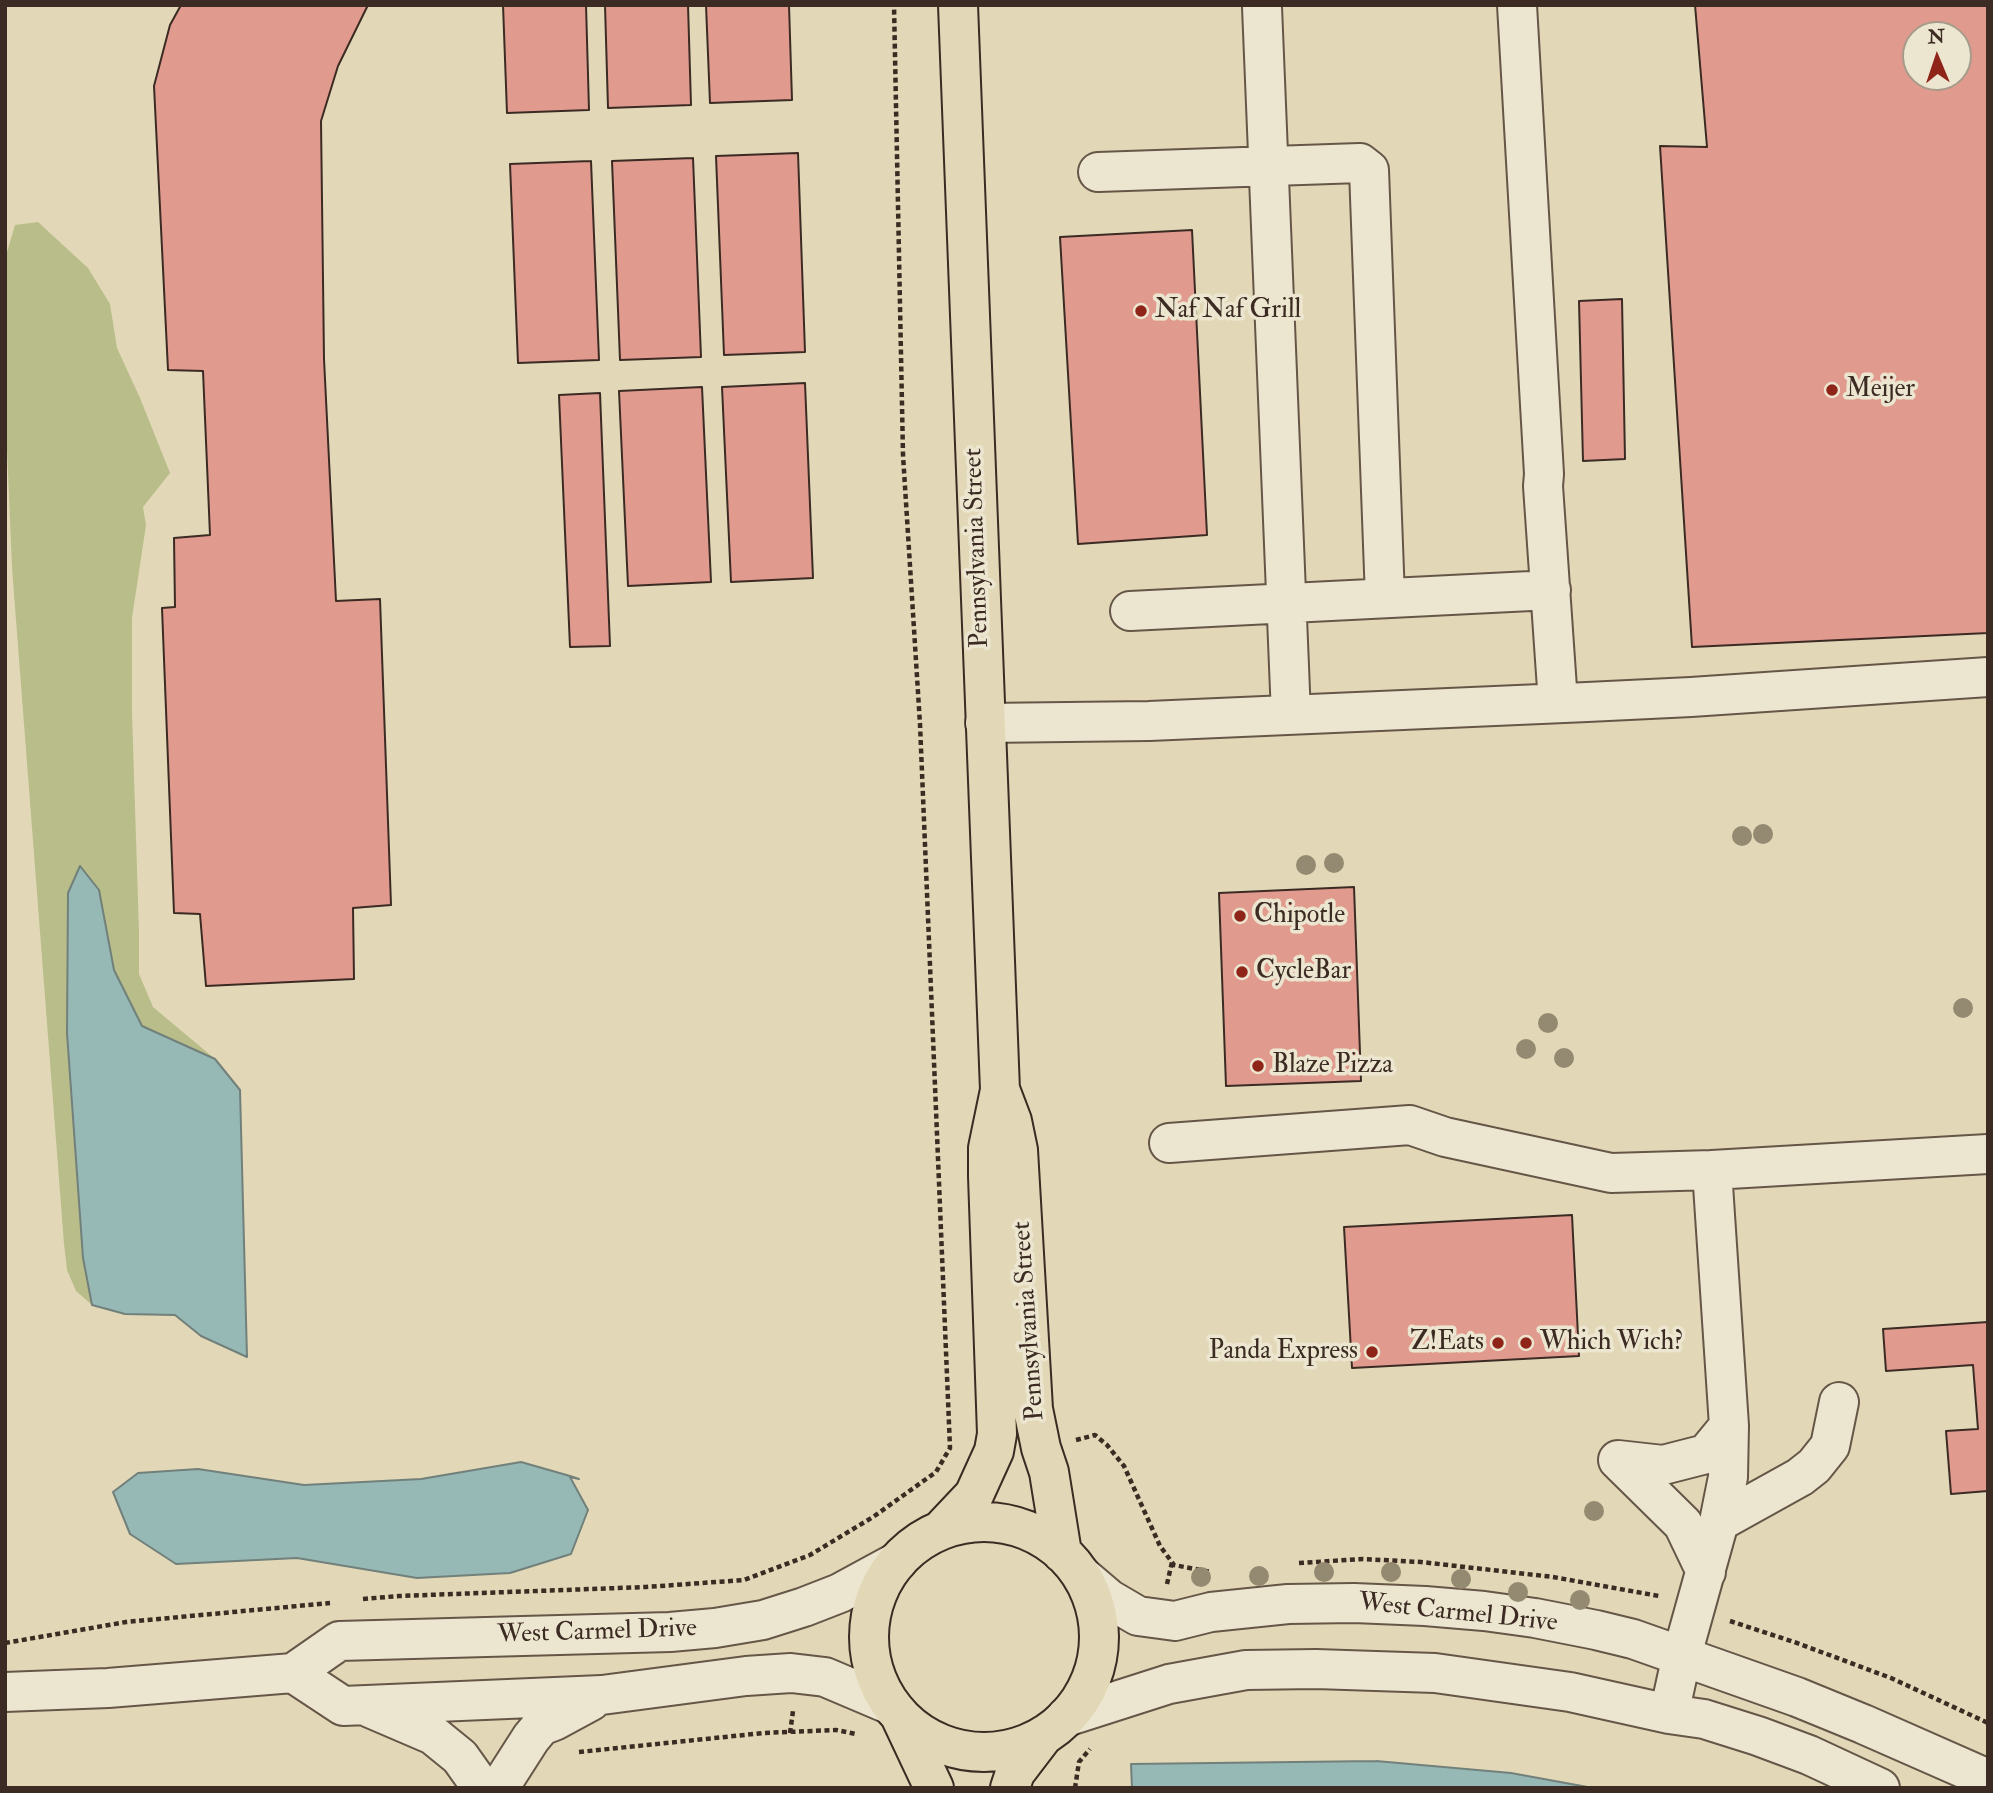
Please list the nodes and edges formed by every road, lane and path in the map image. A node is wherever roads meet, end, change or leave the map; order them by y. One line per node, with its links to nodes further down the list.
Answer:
1 (894, 5): 29 (path)
2 (958, 5): 14 (main road, Pennsylvania Street)
3 (1517, 5): 7 (street)
4 (1262, 7): 5 (street)
5 (1268, 166): 6 (street); 8 (street); 9 (street)
6 (1098, 172)
7 (1551, 590): 8 (street); 12 (street)
8 (1385, 598): 9 (street)
9 (1286, 602): 10 (street); 13 (street)
10 (1130, 611)
11 (1988, 677): 12 (street)
12 (1558, 703): 13 (street)
13 (1291, 715): 14 (street)
14 (985, 723): 15 (main road, Pennsylvania Street)
15 (1000, 1090): 24 (main road, Pennsylvania Street); 27 (main road, Pennsylvania Street)
16 (1169, 1143): 18 (street)
17 (1988, 1154): 18 (street)
18 (1712, 1170): 20 (street)
19 (1839, 1402): 23 (street)
20 (1729, 1426): 23 (street); 28 (street)
21 (1095, 1435): 22 (path)
22 (1142, 1508)
23 (1719, 1522): 28 (street)
24 (941, 1530): 25 (main road); 27 (main road)
25 (897, 1562): 32 (street, West Carmel Drive); 37 (main road)
26 (1172, 1562): 30 (path)
27 (1072, 1565): 31 (street, West Carmel Drive); 39 (main road)
28 (1706, 1572): 31 (street)
29 (744, 1580)
30 (1165, 1595)
31 (1682, 1655): 38 (street); 44 (street, West Carmel Drive)
32 (293, 1673): 33 (street); 36 (street, West Carmel Drive)
33 (5, 1692)
34 (602, 1695): 36 (street, West Carmel Drive); 37 (street, West Carmel Drive); 46 (street)
35 (794, 1701): 41 (path)
36 (362, 1704): 45 (street)
37 (895, 1710): 39 (main road); 47 (main road)
38 (1669, 1714): 39 (street); 50 (street)
39 (1055, 1726): 48 (main road)
40 (836, 1730): 41 (path)
41 (790, 1732): 43 (path)
42 (1092, 1746): 49 (path)
43 (570, 1752)
44 (1988, 1779)
45 (482, 1788)
46 (499, 1788)
47 (934, 1788)
48 (1010, 1788)
49 (1075, 1788)
50 (1880, 1788)

